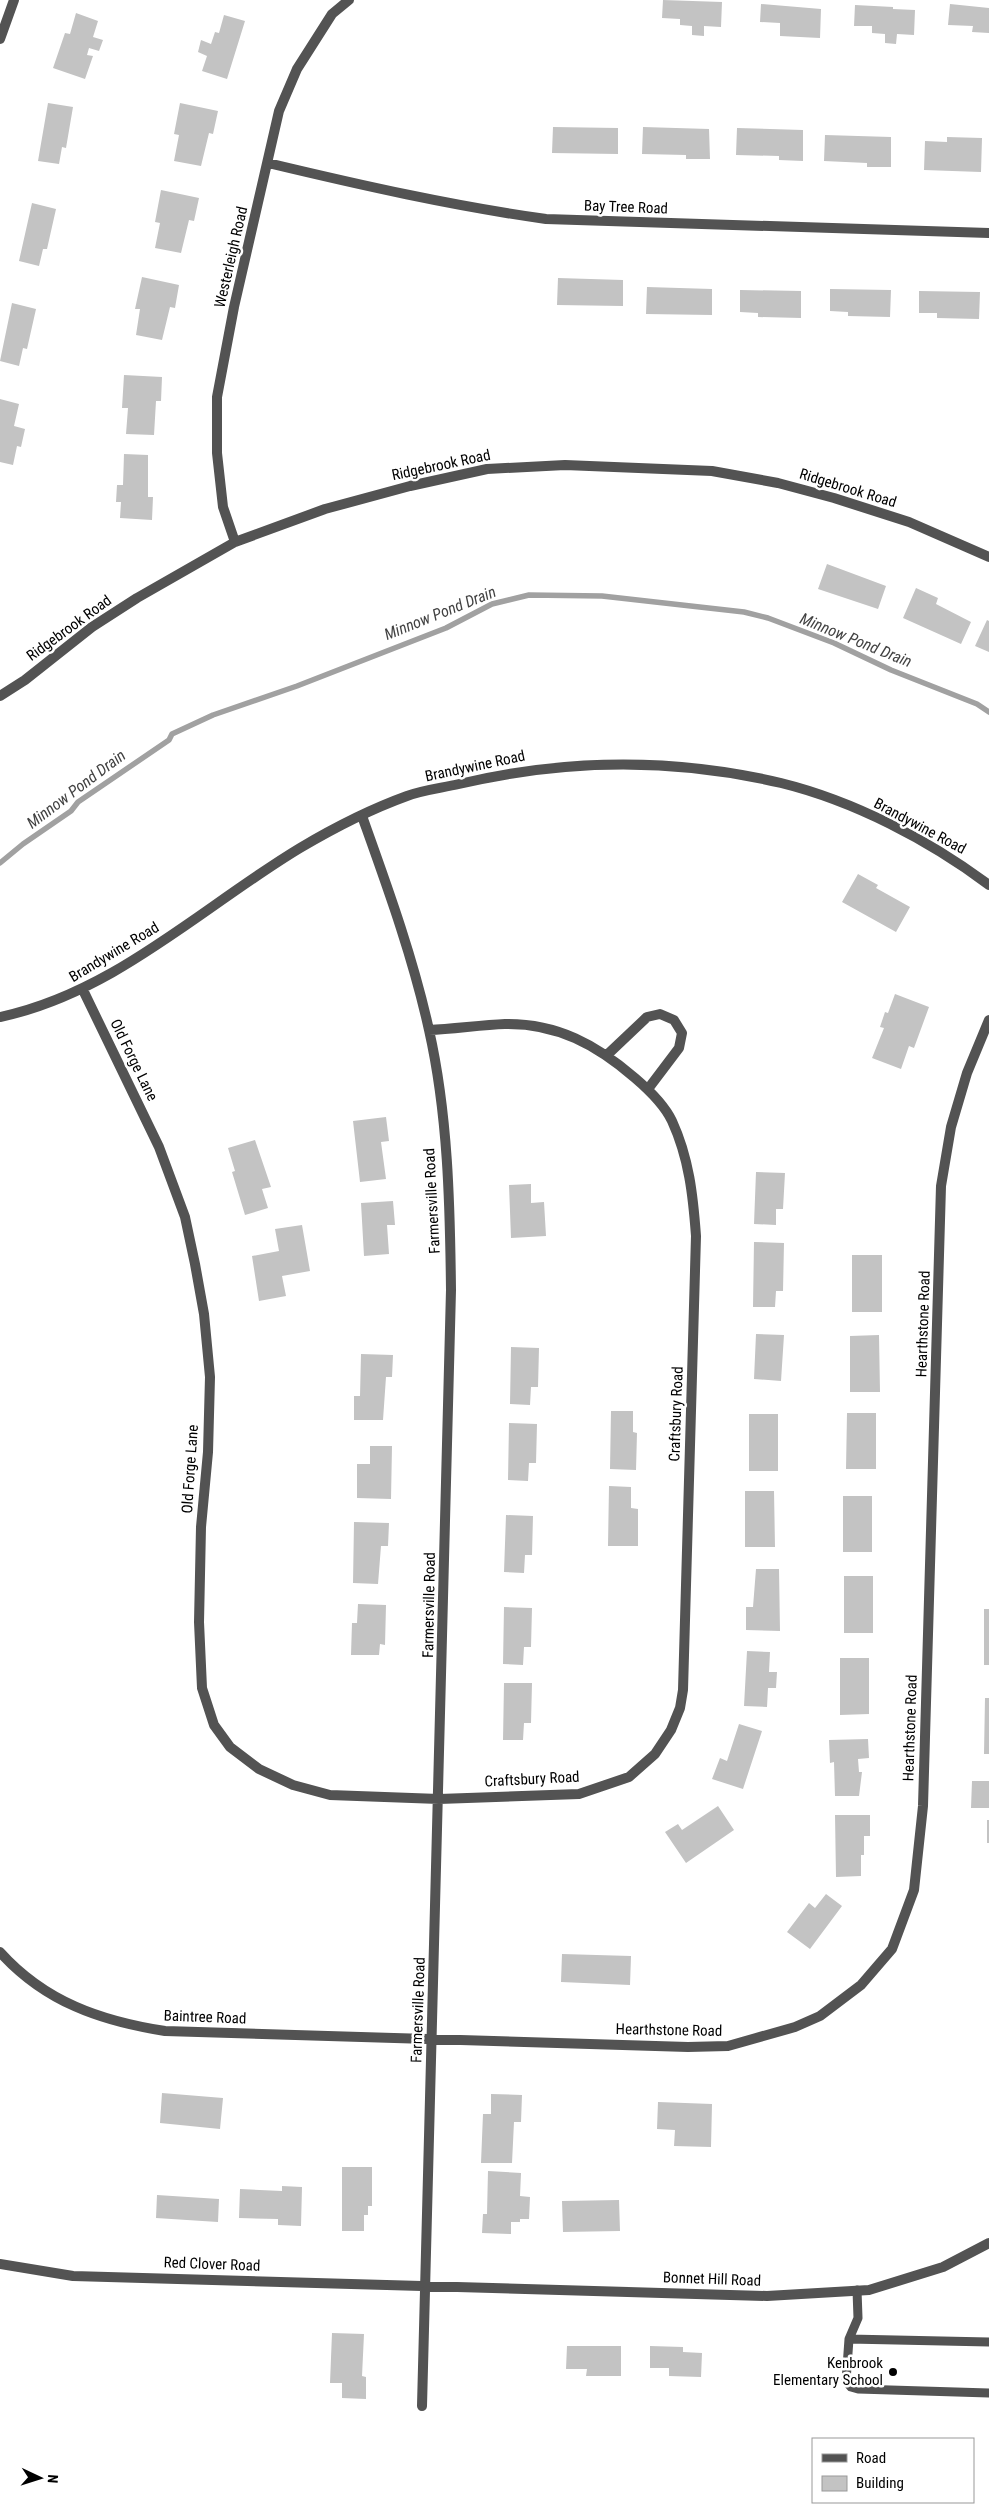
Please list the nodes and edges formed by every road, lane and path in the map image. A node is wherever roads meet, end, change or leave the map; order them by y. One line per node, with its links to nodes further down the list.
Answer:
1 (14, 0): 3 (street)
2 (349, 0): 4 (street, Westerleigh Road)
3 (0, 39)
4 (268, 163): 5 (street, Bay Tree Road); 6 (street, Westerleigh Road)
5 (989, 233)
6 (235, 542): 7 (street, Ridgebrook Road); 8 (street, Ridgebrook Road)
7 (989, 557)
8 (0, 696)
9 (362, 816): 10 (street, Brandywine Road); 11 (street, Brandywine Road); 14 (street, Farmersville Road)
10 (989, 885)
11 (83, 990): 12 (street, Brandywine Road); 17 (street, Old Forge Lane)
12 (0, 1017)
13 (989, 1020): 19 (street, Hearthstone Road)
14 (429, 1030): 15 (street, Craftsbury Road); 17 (street, Farmersville Road)
15 (608, 1054): 16 (street, Craftsbury Road); 16 (street)
16 (648, 1089): 17 (street, Craftsbury Road)
17 (439, 1799): 19 (street, Farmersville Road)
18 (0, 1952): 19 (street, Baintree Road)
19 (432, 2039): 22 (street, Farmersville Road)
20 (989, 2243): 23 (street, Bonnet Hill Road)
21 (0, 2264): 22 (street, Red Clover Road)
22 (424, 2286): 23 (street, Bonnet Hill Road); 27 (street, Farmersville Road)
23 (857, 2290): 24 (lane)
24 (849, 2339): 25 (lane); 26 (lane)
25 (989, 2342)
26 (989, 2393)
27 (422, 2406)

